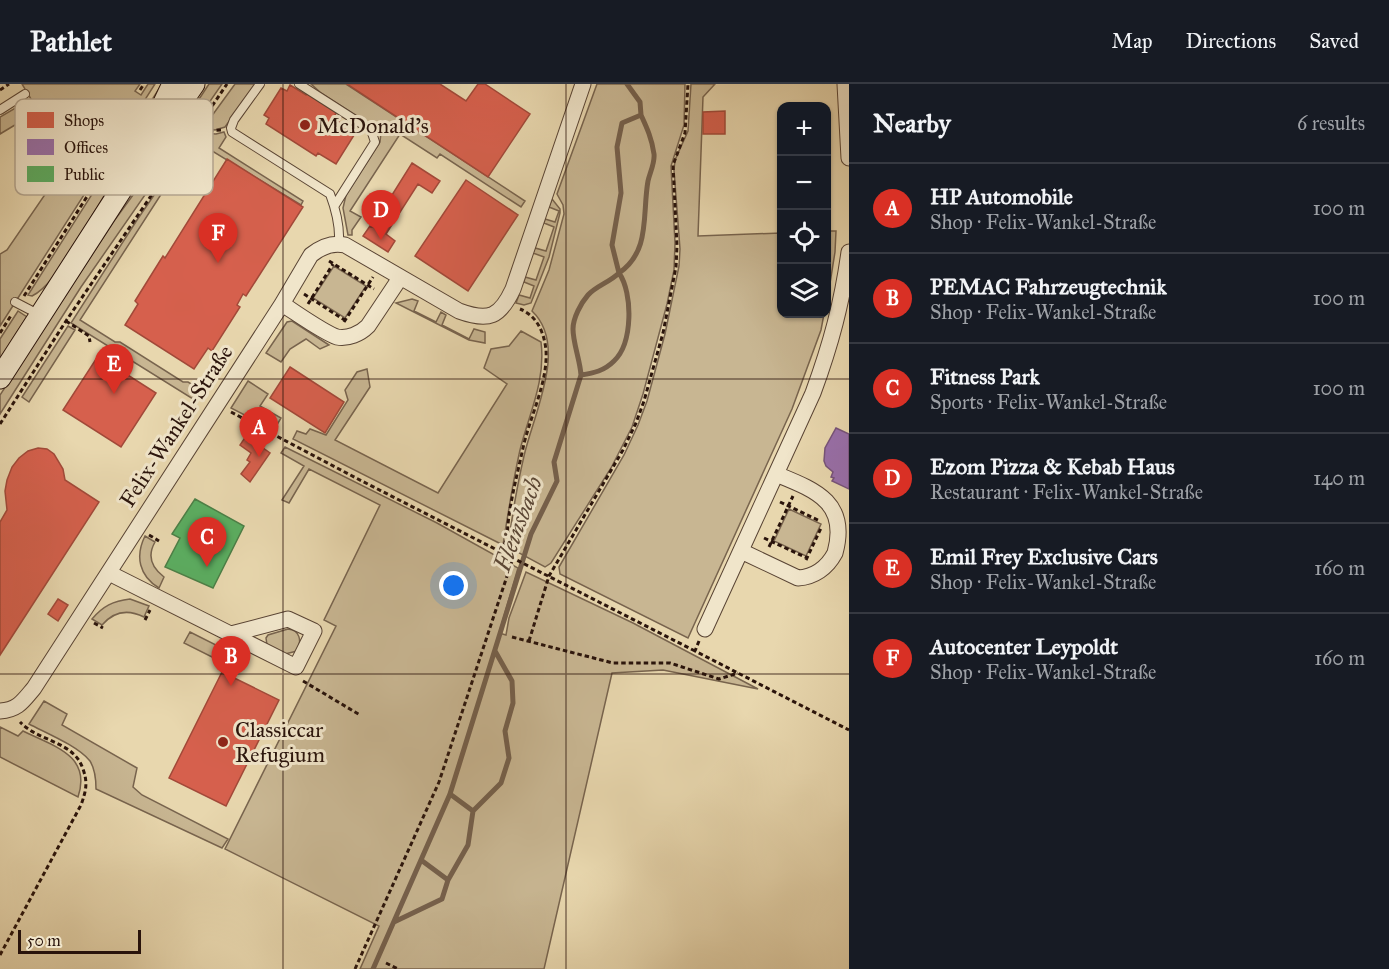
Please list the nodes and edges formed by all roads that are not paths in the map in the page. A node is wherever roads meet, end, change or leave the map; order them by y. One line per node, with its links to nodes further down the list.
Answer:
1 (173, 84): 9 (main road)
2 (194, 84): 10 (main road)
3 (260, 84): 15 (lane)
4 (299, 84): 15 (lane)
5 (583, 84): 18 (street)
6 (845, 84): 13 (street)
7 (25, 94): 8 (lane)
8 (17, 99)
9 (166, 99)
10 (184, 99)
11 (15, 100): 12 (lane)
12 (0, 110)
13 (849, 158)
14 (118, 195): 21 (main road)
15 (335, 205): 16 (lane)
16 (339, 243): 18 (street); 20 (street, Felix-Wankel-Straße)
17 (849, 252): 23 (street)
18 (400, 278): 20 (street)
19 (17, 303): 21 (lane)
20 (282, 304): 25 (street, Felix-Wankel-Straße)
21 (40, 316): 22 (main road)
22 (0, 378)
23 (777, 474): 24 (street); 24 (street)
24 (741, 551): 26 (street)
25 (109, 573): 27 (street); 28 (street, Felix-Wankel-Straße)
26 (705, 629)
27 (231, 634): 27 (street)
28 (5, 711)

